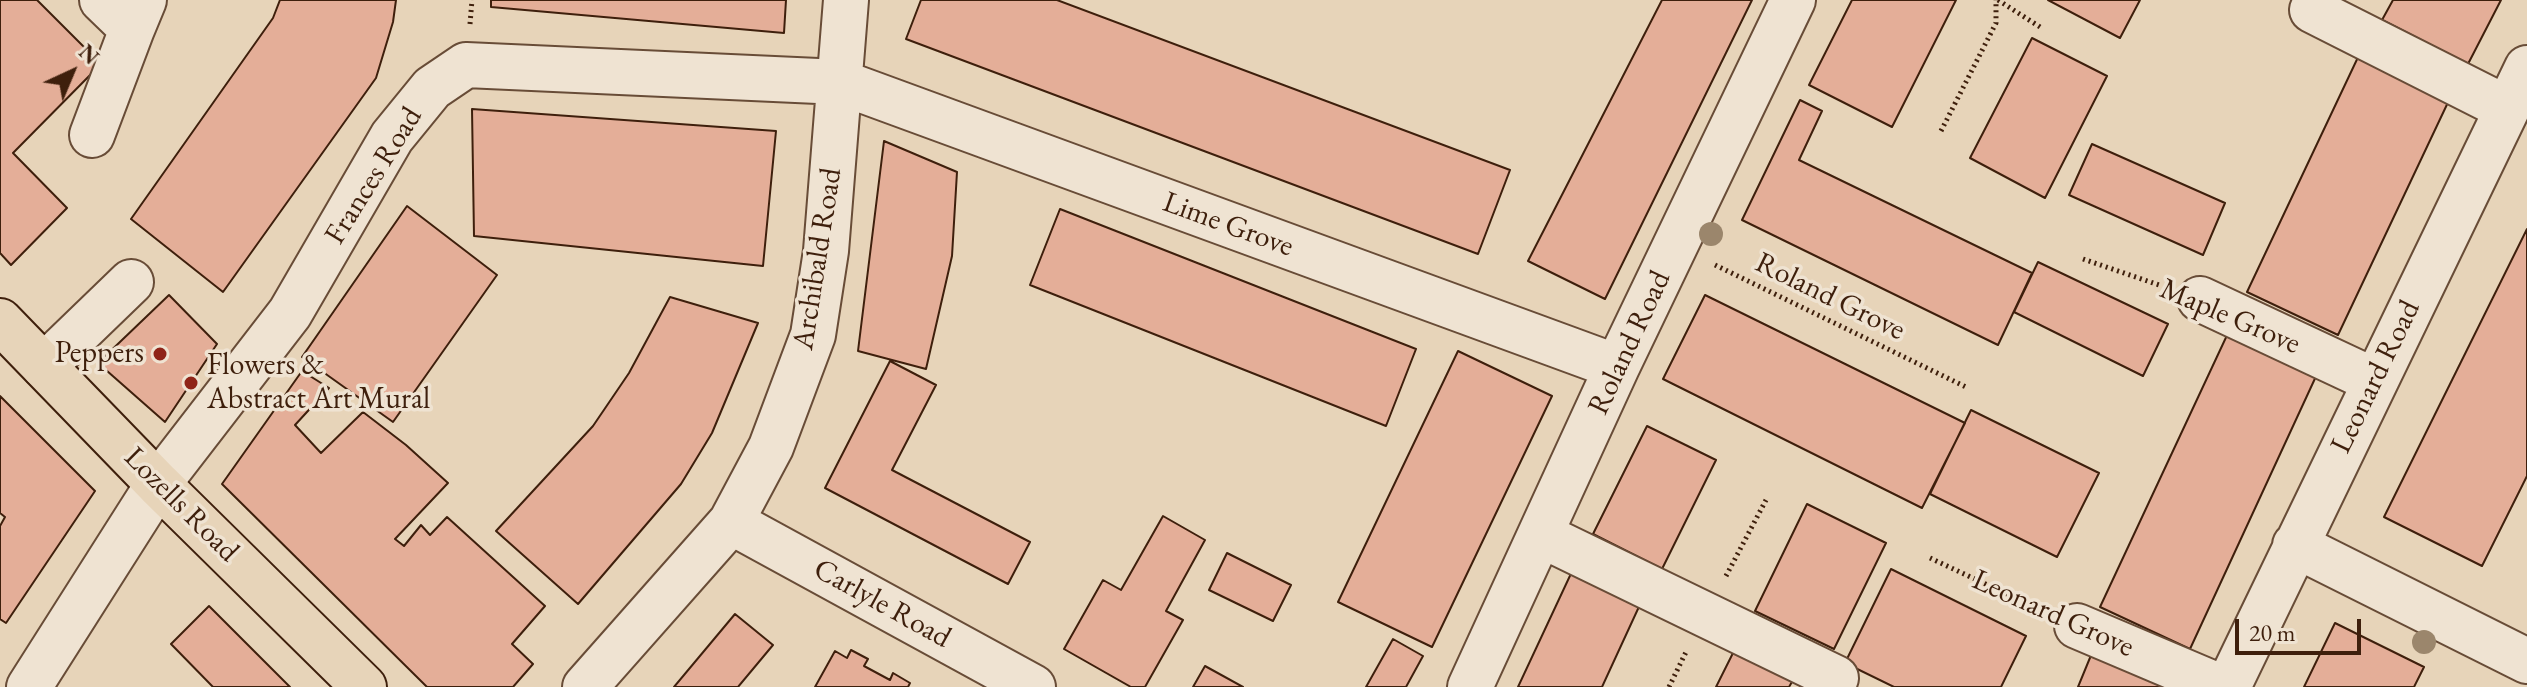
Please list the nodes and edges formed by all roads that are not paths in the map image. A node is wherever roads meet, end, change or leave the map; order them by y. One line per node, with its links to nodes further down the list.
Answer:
1 (846, 0): 6 (street, Archibald Road)
2 (1793, 0): 13 (street, Roland Road)
3 (126, 10): 8 (street)
4 (2312, 10): 7 (street)
5 (2527, 68): 7 (street, Leonard Road)
6 (840, 82): 13 (street, Lime Grove); 15 (street, Frances Road); 16 (street, Archibald Road)
7 (2506, 108): 14 (street, Leonard Road)
8 (92, 135)
9 (131, 282): 12 (street)
10 (2200, 299): 14 (street, Maple Grove)
11 (0, 321): 12 (main road, Lozells Road)
12 (44, 366): 15 (main road, Lozells Road)
13 (1617, 367): 17 (street, Roland Road)
14 (2375, 381): 18 (street, Leonard Road)
15 (158, 484): 22 (street, Frances Road); 23 (main road, Lozells Road)
16 (731, 522): 24 (street, Archibald Road); 25 (street, Carlyle Road)
17 (1541, 535): 21 (street); 26 (street, Roland Road)
18 (2295, 545): 20 (street); 28 (street, Leonard Road)
19 (2077, 626): 27 (street, Leonard Grove)
20 (2527, 661)
21 (1836, 678)
22 (29, 687)
23 (364, 687)
24 (585, 687)
25 (1033, 687)
26 (1470, 687)
27 (2221, 687)
28 (2228, 687)

